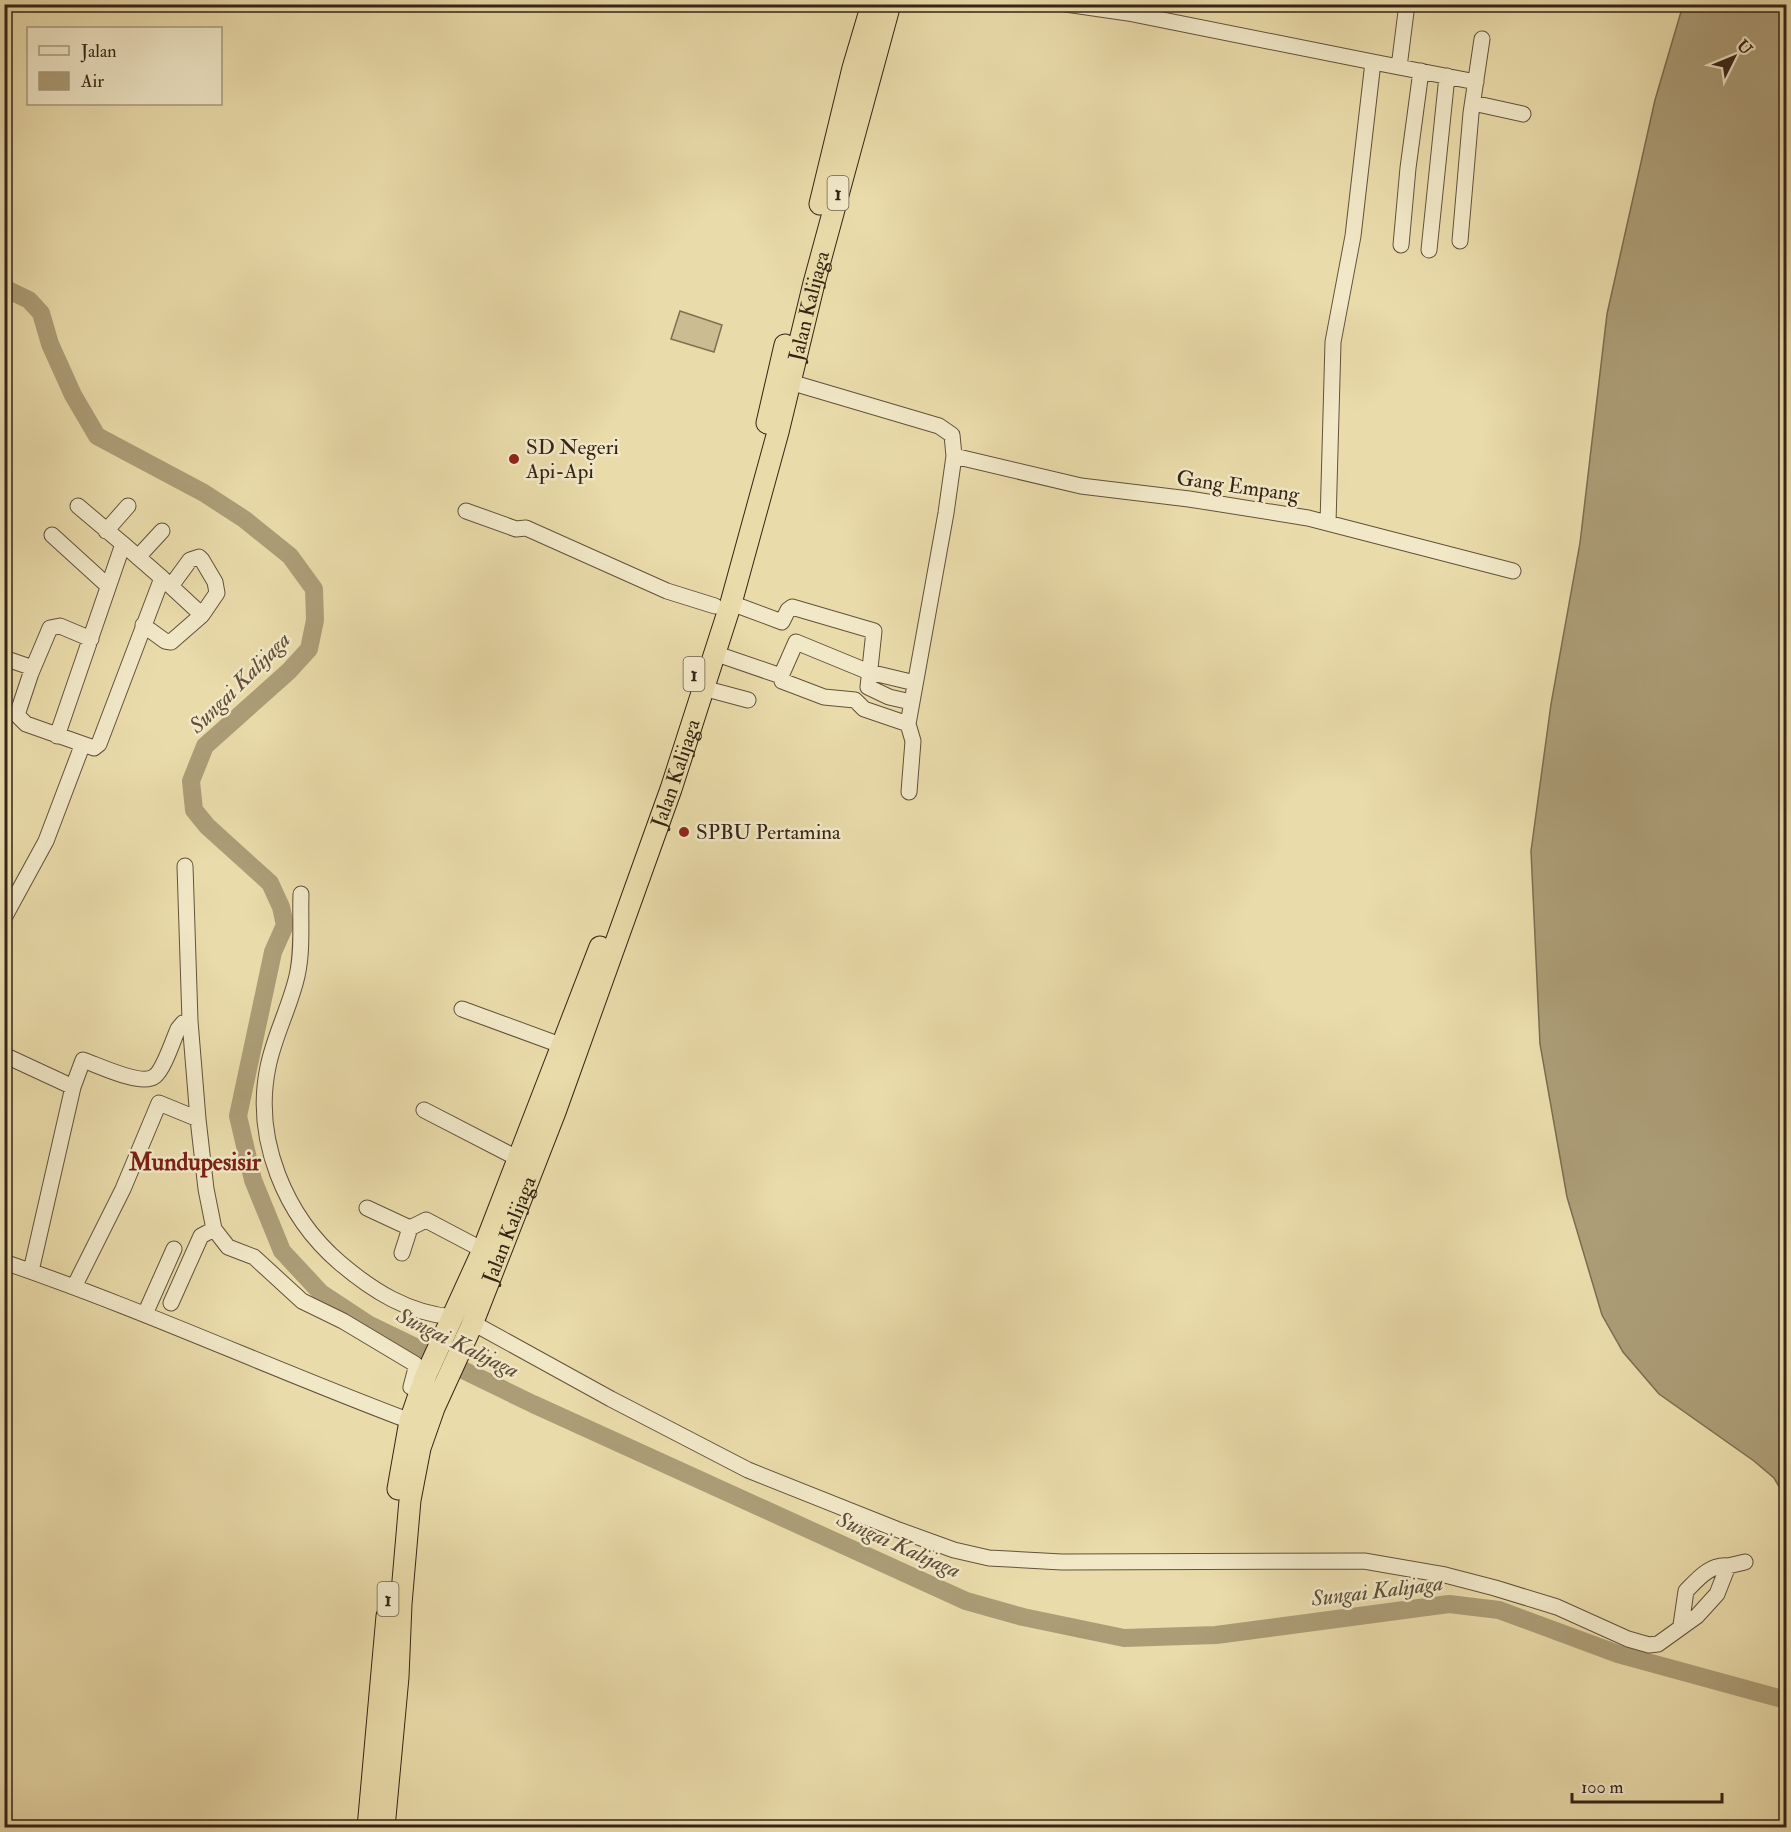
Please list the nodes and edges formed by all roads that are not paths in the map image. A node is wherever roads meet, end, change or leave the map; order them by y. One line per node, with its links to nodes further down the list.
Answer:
1 (872, 4): 30 (highway, Jalan Kalijaga / 1)
2 (890, 4): 16 (highway, Jalan Kalijaga / 1)
3 (1066, 4): 6 (street)
4 (1407, 4): 7 (street)
5 (1482, 39): 10 (street)
6 (1373, 62): 7 (street); 21 (street)
7 (1399, 67): 8 (street)
8 (1421, 71): 9 (street); 14 (street)
9 (1447, 76): 10 (street); 15 (street)
10 (1476, 82): 11 (street)
11 (1473, 103): 12 (street); 13 (street)
12 (1523, 114)
13 (1460, 241)
14 (1401, 245)
15 (1429, 250)
16 (790, 382): 17 (street); 30 (highway, Jalan Kalijaga / 1)
17 (954, 456): 21 (street, Gang Empang); 39 (street)
18 (78, 506): 22 (street)
19 (128, 506): 22 (street)
20 (466, 511): 30 (street)
21 (1328, 523): 27 (street, Gang Empang)
22 (106, 531): 25 (street)
23 (162, 531): 26 (street)
24 (52, 535): 29 (street)
25 (123, 544): 26 (street); 29 (street)
26 (138, 557): 28 (street)
27 (1513, 571)
28 (167, 582): 31 (street); 31 (street); 32 (street)
29 (108, 586): 33 (street)
30 (723, 604): 34 (highway, Jalan Kalijaga / 1); 37 (street); 52 (highway, Jalan Kalijaga / 1)
31 (202, 615): 32 (street)
32 (143, 625): 45 (street)
33 (91, 639): 36 (street); 44 (street)
34 (714, 652): 38 (street); 40 (highway, Jalan Kalijaga / 1)
35 (4, 658): 36 (street)
36 (33, 668): 44 (street)
37 (869, 672): 38 (street); 39 (street); 42 (street)
38 (781, 676): 43 (street)
39 (915, 683): 42 (street)
40 (703, 688): 41 (street); 70 (highway, Jalan Kalijaga / 1)
41 (748, 700)
42 (911, 702): 43 (street)
43 (908, 724): 46 (street)
44 (57, 736): 45 (street)
45 (82, 746): 49 (street)
46 (909, 792)
47 (185, 866): 51 (street)
48 (301, 894): 69 (street)
49 (4, 918)
50 (462, 1010): 52 (street)
51 (190, 1022): 54 (street); 56 (street)
52 (563, 1046): 57 (highway, Jalan Kalijaga / 1)
53 (4, 1055): 54 (street)
54 (73, 1087): 65 (street)
55 (424, 1110): 57 (street)
56 (198, 1119): 60 (street); 66 (street)
57 (519, 1159): 62 (highway, Jalan Kalijaga / 1)
58 (367, 1208): 59 (street)
59 (410, 1228): 62 (street); 63 (street)
60 (214, 1229): 67 (street); 71 (street)
61 (174, 1249): 68 (street)
62 (483, 1250): 69 (highway, Jalan Kalijaga / 1)
63 (402, 1253)
64 (4, 1262): 65 (street)
65 (31, 1271): 66 (street)
66 (74, 1287): 68 (street)
67 (171, 1303)
68 (145, 1314): 72 (street)
69 (451, 1320): 71 (highway, Jalan Kalijaga / 1)
70 (472, 1325): 75 (street); 77 (highway, Jalan Kalijaga / 1)
71 (423, 1384): 72 (highway, 1)
72 (410, 1421): 76 (highway, 1)
73 (1745, 1562): 74 (street)
74 (1728, 1566): 75 (street); 75 (street)
75 (1681, 1625)
76 (368, 1827)
77 (384, 1827)

